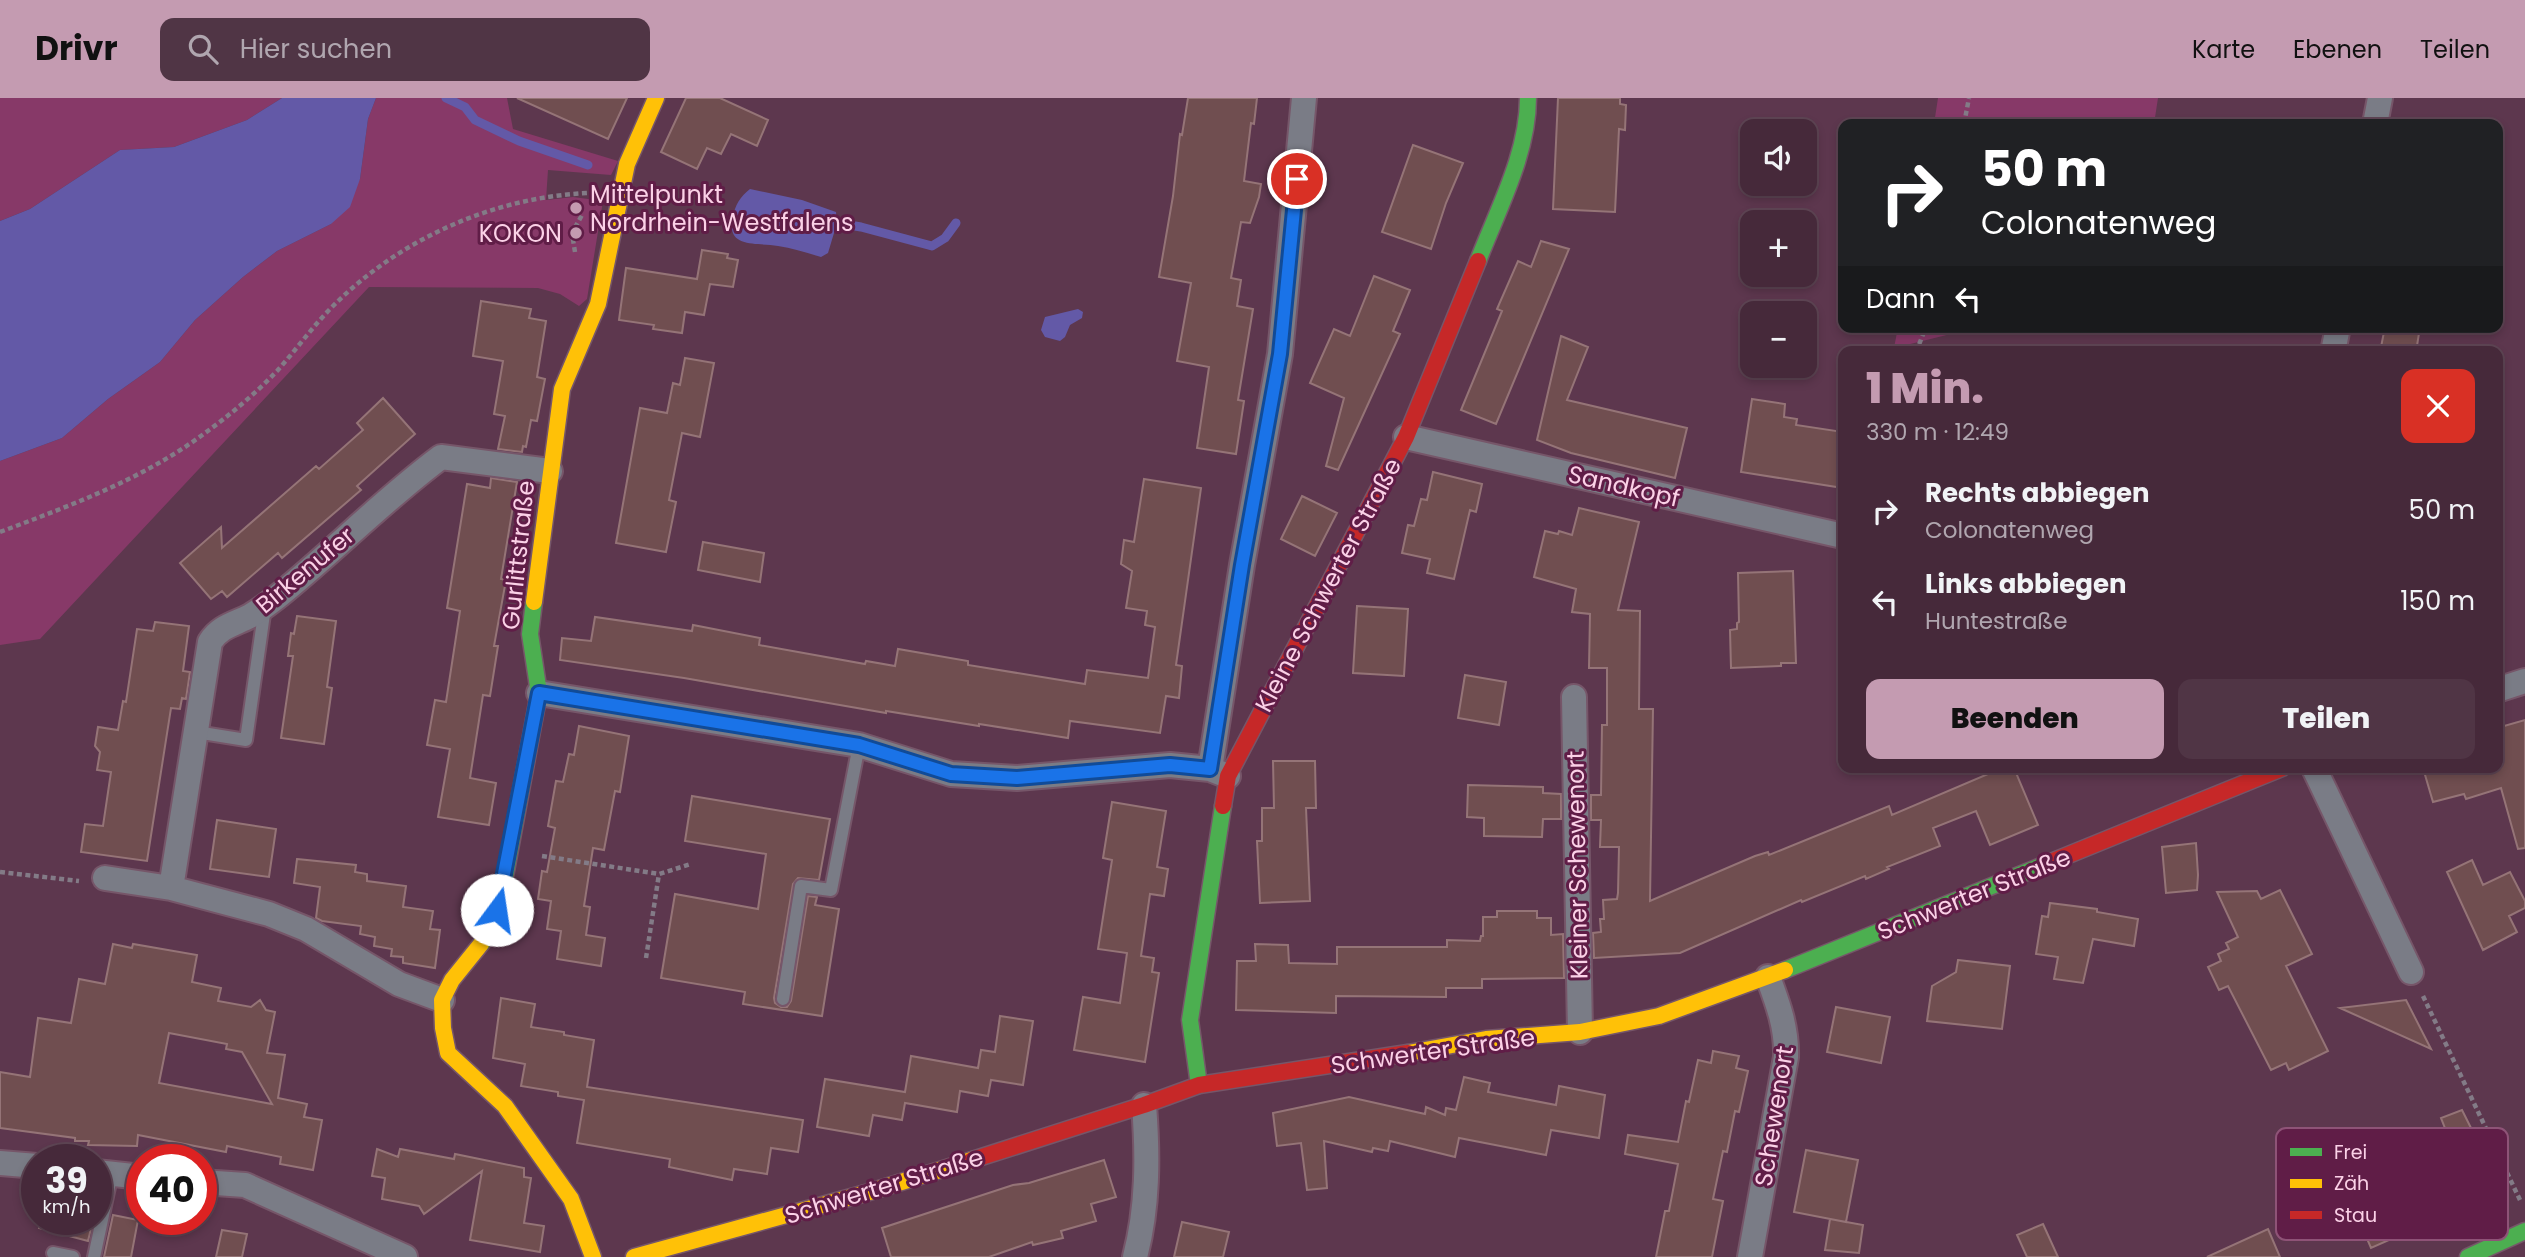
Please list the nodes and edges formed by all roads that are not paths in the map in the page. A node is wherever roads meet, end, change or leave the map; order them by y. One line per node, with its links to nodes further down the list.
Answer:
1 (656, 98): 7 (street, Gurlittstraße)
2 (1304, 98): 16 (street)
3 (1528, 98): 6 (street, Kleine Schwerter Straße)
4 (2380, 98): 5 (street)
5 (2376, 119)
6 (1406, 437): 8 (street, Sandkopf); 16 (street, Kleine Schwerter Straße)
7 (550, 471): 9 (street, Birkenufer); 12 (street, Gurlittstraße)
8 (1838, 535)
9 (265, 606): 14 (street, Birkenufer); 14 (lane)
10 (2525, 681): 11 (street)
11 (2503, 688)
12 (539, 693): 15 (street); 24 (street, Gurlittstraße)
13 (1574, 697): 25 (street, Kleiner Schewenort)
14 (196, 732): 20 (street, Birkenufer)
15 (859, 745): 16 (street); 23 (lane)
16 (1219, 773): 26 (street, Kleine Schwerter Straße)
17 (2316, 773): 21 (street)
18 (2255, 774): 22 (street, Schwerter Straße)
19 (106, 878): 20 (street)
20 (172, 888): 24 (street)
21 (2412, 972)
22 (1768, 977): 25 (street, Schwerter Straße); 42 (street, Schewenort)
23 (783, 999)
24 (442, 1000): 39 (street)
25 (1580, 1032): 26 (street, Schwerter Straße)
26 (1199, 1085): 27 (street, Schwerter Straße)
27 (1144, 1105): 40 (street, Schwerter Straße); 41 (street)
28 (0, 1163): 29 (street)
29 (21, 1165)
30 (217, 1183): 38 (street)
31 (2525, 1231): 33 (street)
32 (97, 1235): 37 (lane)
33 (2508, 1239)
34 (2505, 1240): 43 (street)
35 (53, 1253): 36 (lane)
36 (73, 1257)
37 (94, 1257)
38 (405, 1257)
39 (593, 1257)
40 (634, 1257)
41 (1135, 1257)
42 (1750, 1257)
43 (2468, 1257)

